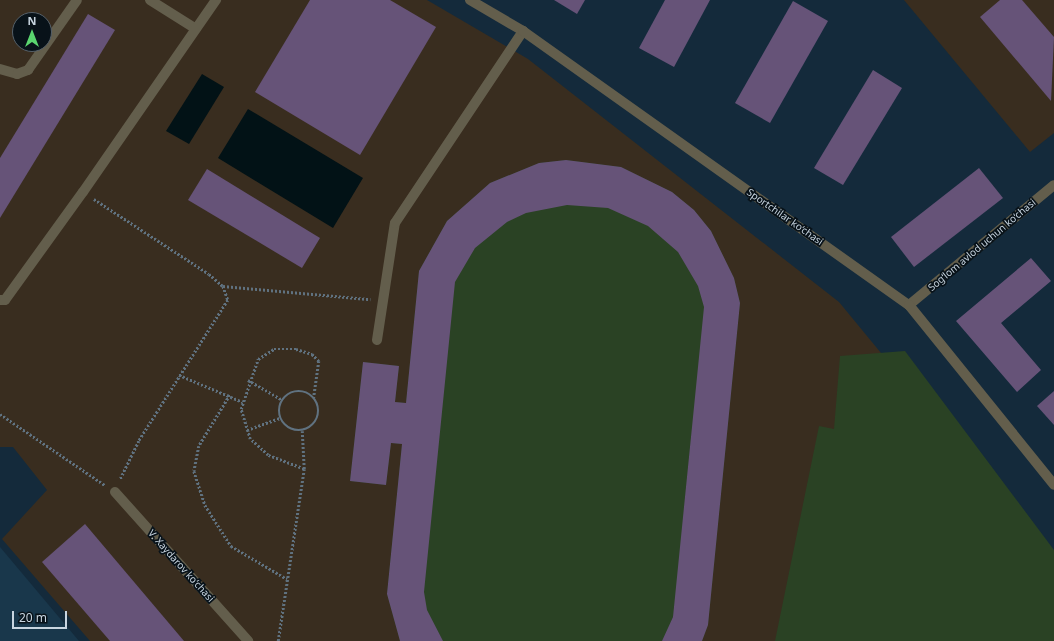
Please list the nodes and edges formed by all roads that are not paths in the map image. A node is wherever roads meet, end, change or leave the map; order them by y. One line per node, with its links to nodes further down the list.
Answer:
1 (77, 0): 7 (street)
2 (150, 0): 5 (street)
3 (216, 0): 5 (street)
4 (470, 0): 6 (street, Sportchilar ko‘chasi)
5 (196, 29): 9 (street)
6 (522, 31): 10 (street, Sportchilar ko‘chasi); 11 (street)
7 (0, 69)
8 (1054, 185): 10 (street, Sog‘lom avlod uchun ko‘chasi)
9 (0, 300)
10 (909, 305): 12 (street, Sportchilar ko‘chasi)
11 (377, 340)
12 (1054, 485)
13 (115, 492): 14 (street, V. Xaydarov ko‘chasi)
14 (248, 641)

